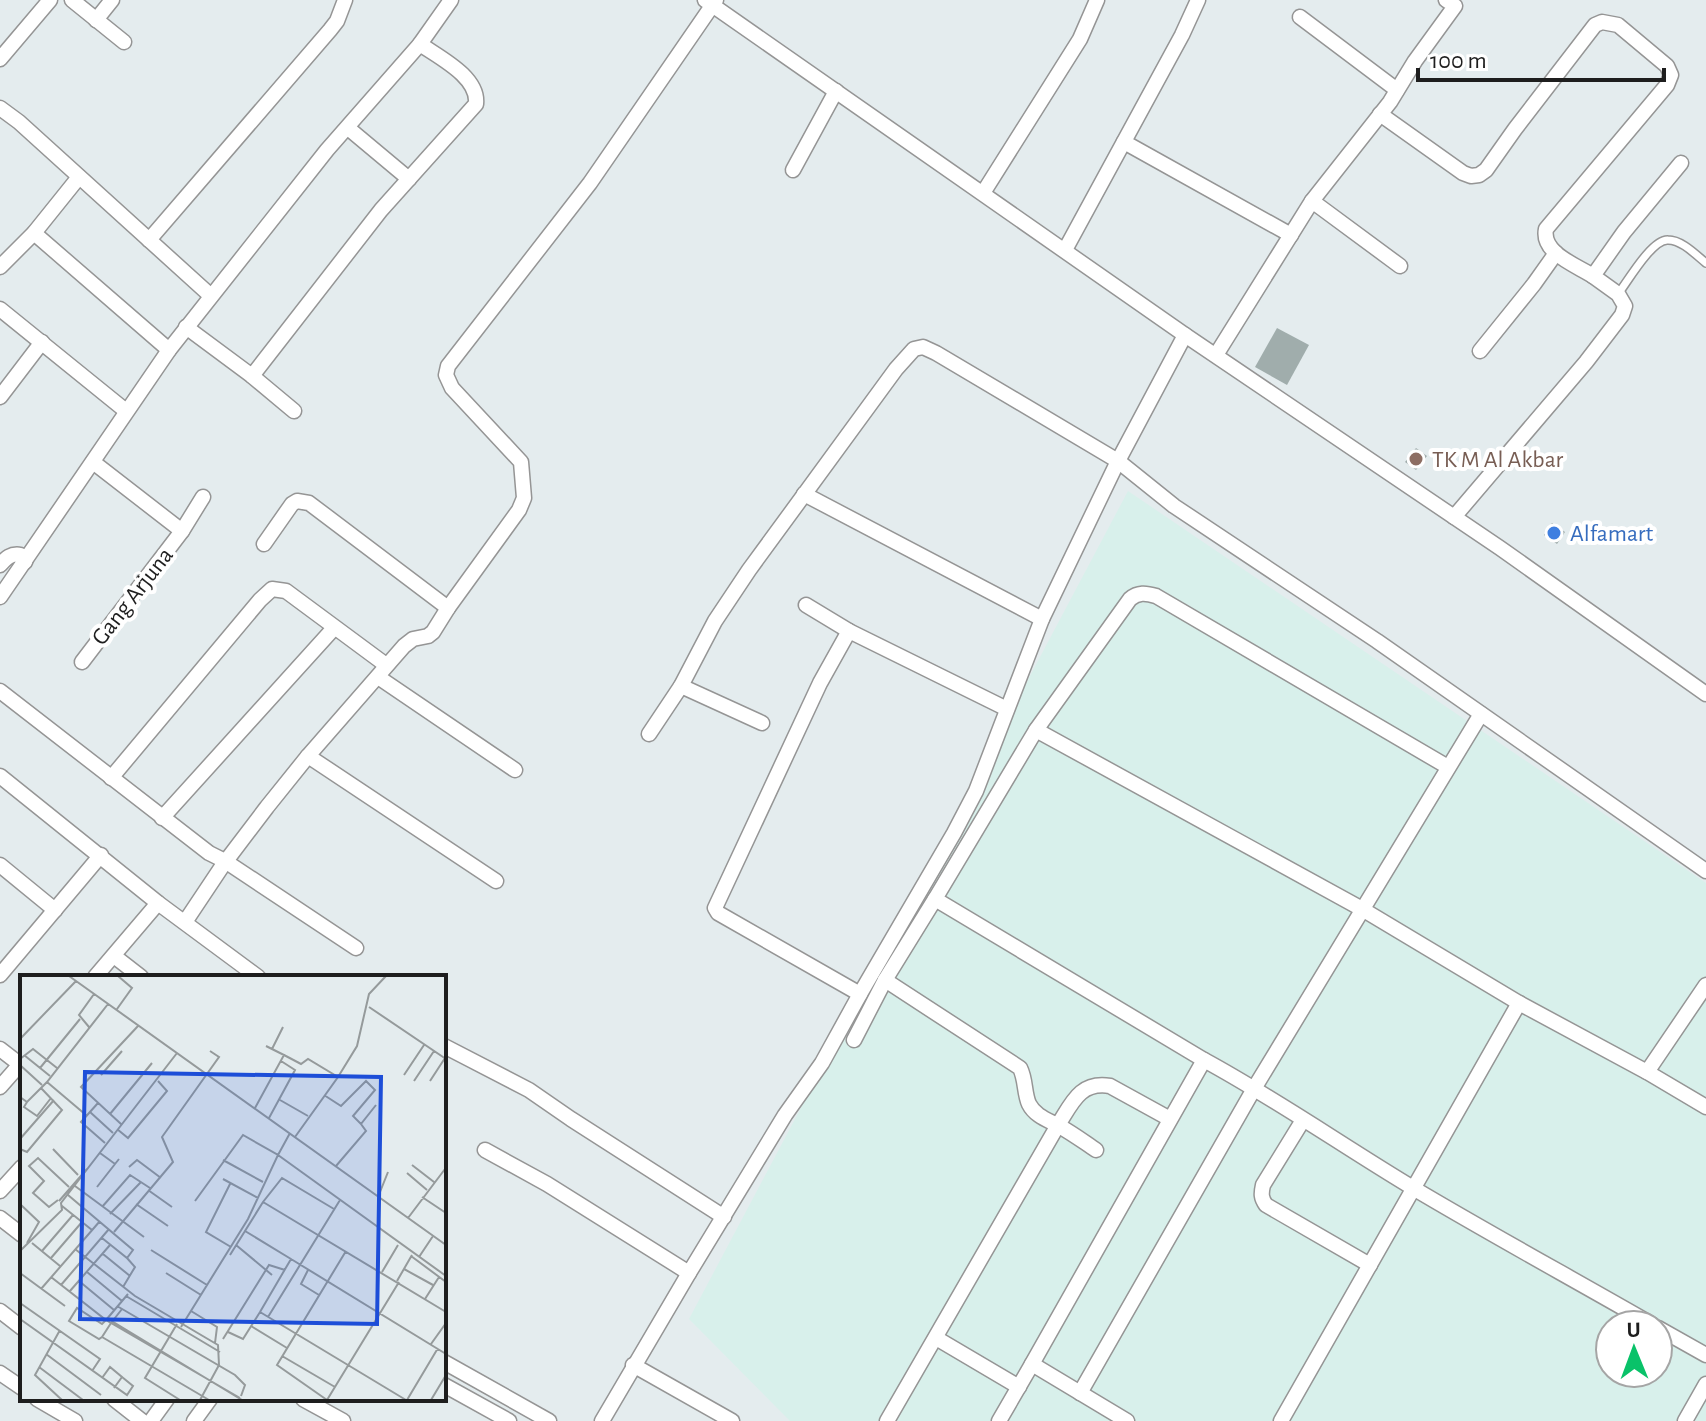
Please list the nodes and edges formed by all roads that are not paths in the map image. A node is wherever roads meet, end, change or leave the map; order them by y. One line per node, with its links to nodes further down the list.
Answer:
1 (50, 0): 14 (street)
2 (72, 0): 11 (street)
3 (112, 0): 11 (street)
4 (345, 0): 29 (street)
5 (451, 0): 13 (street)
6 (1097, 0): 25 (street)
7 (1198, 0): 20 (street)
8 (712, 2): 16 (street); 62 (street)
9 (1454, 2): 15 (street)
10 (1300, 17): 15 (street)
11 (96, 20): 12 (street)
12 (124, 42)
13 (420, 44): 19 (street); 24 (street)
14 (0, 59)
15 (1397, 90): 18 (street)
16 (836, 91): 22 (street); 25 (street)
17 (0, 108): 23 (street)
18 (1380, 114): 26 (street); 33 (street)
19 (348, 128): 24 (street); 39 (street)
20 (1124, 142): 28 (street); 31 (street)
21 (1681, 163): 37 (street)
22 (793, 170)
23 (79, 177): 27 (street); 29 (street)
24 (409, 179): 47 (street)
25 (983, 193): 31 (street)
26 (1312, 201): 28 (street); 35 (street)
27 (34, 233): 32 (street); 44 (street)
28 (1291, 235): 46 (street)
29 (149, 240): 39 (street)
30 (0, 241): 32 (street)
31 (1065, 250): 42 (street)
32 (13, 252): 36 (street)
33 (1556, 253): 37 (street); 45 (street)
34 (1706, 263): 38 (lane)
35 (1400, 266)
36 (0, 267)
37 (1593, 276): 38 (street)
38 (1618, 294): 55 (street)
39 (211, 296): 41 (street)
40 (0, 309): 43 (street)
41 (186, 327): 44 (street); 47 (street)
42 (1185, 335): 46 (street); 51 (street)
43 (42, 342): 48 (street); 49 (street)
44 (169, 350): 49 (street)
45 (1480, 351)
46 (1216, 355): 55 (street)
47 (252, 376): 50 (street)
48 (0, 397)
49 (126, 411): 52 (street)
50 (294, 411)
51 (1118, 461): 53 (street); 63 (street); 72 (street)
52 (93, 462): 56 (street, Gang Arjuna); 58 (street)
53 (804, 494): 63 (street); 68 (street)
54 (203, 497): 56 (street, Gang Arjuna)
55 (1454, 517): 69 (street)
56 (182, 531): 66 (street, Gang Arjuna)
57 (264, 544): 62 (street)
58 (25, 562): 59 (street); 60 (street)
59 (0, 565)
60 (0, 597)
61 (806, 605): 65 (street)
62 (448, 608): 67 (street)
63 (1042, 619): 71 (street)
64 (334, 628): 67 (street); 80 (street); 81 (street)
65 (849, 631): 71 (street); 100 (street)
66 (82, 662)
67 (382, 671): 76 (street); 78 (street)
68 (681, 686): 73 (street); 75 (street)
69 (1704, 687)
70 (0, 691): 80 (street)
71 (1007, 709): 100 (street)
72 (1481, 714): 77 (street); 85 (street)
73 (762, 723)
74 (1036, 730): 77 (street); 87 (street); 89 (street)
75 (649, 734)
76 (308, 756): 83 (street); 86 (street)
77 (1448, 767): 89 (street)
78 (515, 770)
79 (0, 776): 82 (street)
80 (111, 778): 81 (street)
81 (162, 818): 83 (street)
82 (101, 855): 88 (street); 90 (street)
83 (225, 861): 91 (street); 92 (street)
84 (1, 867): 90 (street)
85 (1706, 871)
86 (496, 881)
87 (935, 899): 98 (street); 105 (street)
88 (158, 903): 91 (street); 93 (street)
89 (1362, 909): 101 (street); 110 (street)
90 (55, 910): 94 (street)
91 (185, 922): 97 (street)
92 (356, 948)
93 (114, 956): 95 (street); 96 (street)
94 (0, 975)
95 (97, 975)
96 (138, 975)
97 (255, 975)
98 (885, 980): 102 (street); 114 (street)
99 (1706, 985): 108 (street)
100 (860, 994): 120 (street)
101 (1519, 1003): 108 (street); 118 (street)
102 (854, 1040)
103 (446, 1047): 120 (street)
104 (0, 1049): 106 (street)
105 (1204, 1060): 110 (street); 112 (street)
106 (20, 1063)
107 (20, 1065): 109 (street)
108 (1647, 1072): 111 (street)
109 (0, 1087)
110 (1255, 1087): 113 (street); 141 (street)
111 (1706, 1107)
112 (1170, 1119): 114 (street); 132 (street)
113 (1303, 1120): 118 (street); 123 (street)
114 (1058, 1125): 116 (street); 129 (street)
115 (485, 1150): 124 (street)
116 (1096, 1150)
117 (20, 1169): 119 (street)
118 (1414, 1188): 123 (street); 125 (street)
119 (0, 1191)
120 (724, 1217): 124 (street)
121 (0, 1218): 122 (street)
122 (20, 1233)
123 (1370, 1265): 162 (street)
124 (689, 1273): 133 (street)
125 (1626, 1309)
126 (0, 1311): 127 (street)
127 (20, 1326)
128 (1674, 1336): 130 (street)
129 (936, 1338): 139 (street); 149 (street)
130 (1706, 1355)
131 (446, 1363): 135 (street)
132 (1032, 1364): 139 (street); 141 (street)
133 (633, 1365): 157 (street); 158 (street)
134 (0, 1373): 138 (street)
135 (469, 1376): 140 (street); 142 (street)
136 (1706, 1384): 163 (street)
137 (446, 1386): 140 (street)
138 (20, 1387)
139 (1019, 1387): 160 (street)
140 (460, 1393): 148 (street)
141 (1080, 1393): 161 (street)
142 (501, 1394): 148 (street); 156 (street)
143 (40, 1401): 150 (street)
144 (117, 1401): 151 (street)
145 (166, 1401): 152 (street)
146 (209, 1401): 153 (street)
147 (307, 1401): 154 (street)
148 (491, 1411): 155 (street)
149 (890, 1417): 159 (street)
150 (75, 1421)
151 (142, 1421)
152 (151, 1421)
153 (194, 1421)
154 (343, 1421)
155 (509, 1421)
156 (549, 1421)
157 (602, 1421)
158 (732, 1421)
159 (907, 1421)
160 (999, 1421)
161 (1127, 1421)
162 (1281, 1421)
163 (1685, 1421)

